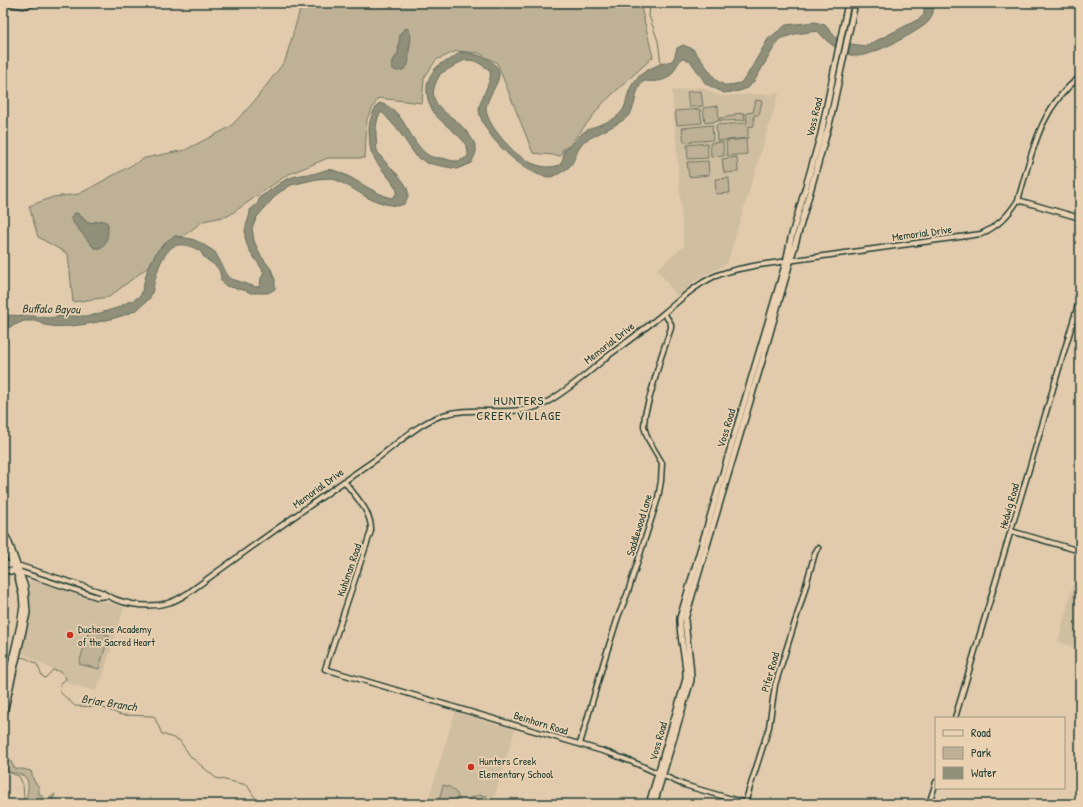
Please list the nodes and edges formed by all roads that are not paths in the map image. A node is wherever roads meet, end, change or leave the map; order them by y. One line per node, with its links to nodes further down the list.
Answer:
1 (5, 3): 2 (street)
2 (36, 3)
3 (851, 3): 5 (main road, Voss Road); 5 (main road, Voss Road)
4 (1080, 77): 6 (street, Memorial Drive)
5 (830, 106): 8 (main road, Voss Road)
6 (1018, 200): 7 (street); 8 (street, Memorial Drive)
7 (1080, 218)
8 (788, 262): 10 (street, Memorial Drive); 28 (main road, Voss Road)
9 (1080, 298): 12 (street, Hedwig Road)
10 (664, 313): 11 (street, Memorial Drive); 27 (street, Saddlewood Lane)
11 (344, 481): 21 (street, Memorial Drive); 22 (street, Kuhlman Road)
12 (1011, 531): 16 (street); 26 (street, Hedwig Road)
13 (3, 532): 18 (main road)
14 (3, 539): 18 (main road)
15 (818, 548): 32 (street, Pifer Road)
16 (1080, 551)
17 (3, 564): 18 (main road, Memorial Drive)
18 (15, 565): 20 (main road); 21 (street, Memorial Drive)
19 (3, 570): 20 (main road, Memorial Drive)
20 (18, 572): 21 (street, Memorial Drive); 23 (main road)
21 (107, 596)
22 (325, 668): 27 (street, Beinhorn Road)
23 (10, 681): 24 (main road); 25 (main road)
24 (3, 702)
25 (3, 717)
26 (955, 717)
27 (580, 744): 28 (street, Beinhorn Road)
28 (660, 775): 30 (main road, Voss Road); 31 (main road, Voss Road); 32 (street, Beinhorn Road)
29 (935, 785): 33 (street)
30 (650, 804)
31 (654, 804)
32 (747, 804)
33 (929, 804)

